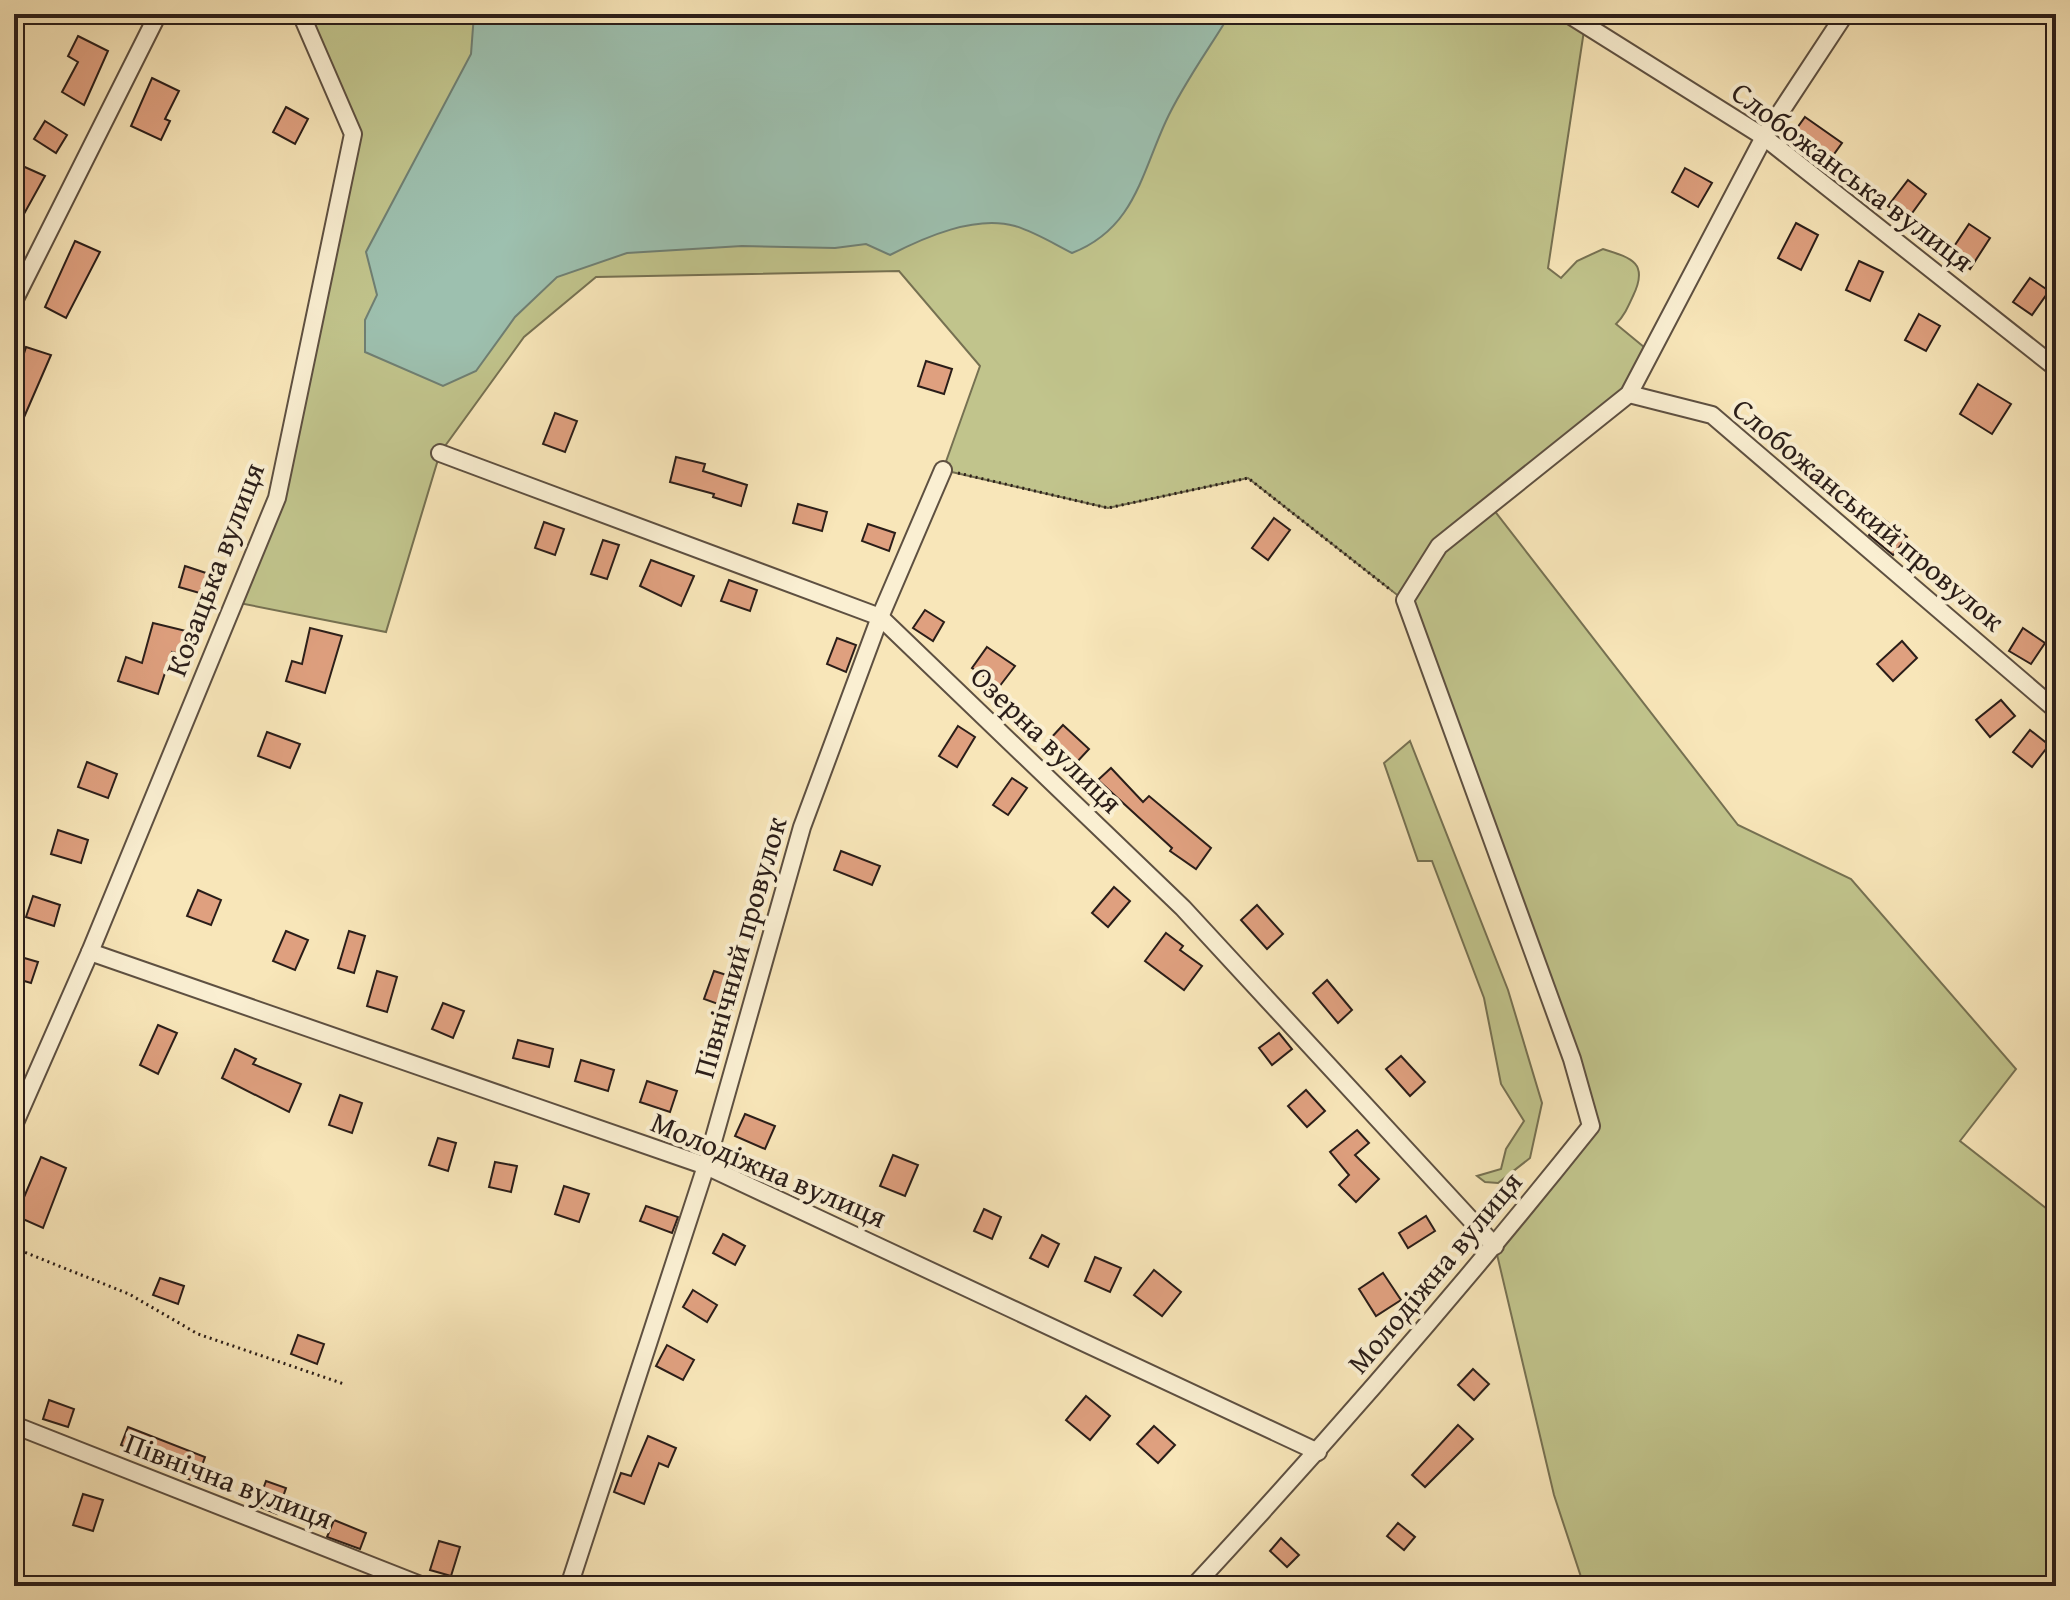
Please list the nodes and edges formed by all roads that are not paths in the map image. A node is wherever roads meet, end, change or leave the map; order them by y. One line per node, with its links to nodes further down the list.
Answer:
1 (158, 14): 6 (street)
2 (301, 14): 13 (street, Козацька вулиця)
3 (1568, 14): 5 (street, Слобожанська вулиця)
4 (1845, 14): 5 (street)
5 (1764, 137): 7 (street, Слобожанська вулиця); 8 (street)
6 (14, 301)
7 (2056, 368)
8 (1629, 394): 12 (street, Слобожанський провулок); 16 (street, Молодіжна вулиця)
9 (440, 453): 11 (street, Озерна вулиця)
10 (943, 470): 11 (street, Північний провулок)
11 (880, 617): 15 (street, Північний провулок); 16 (street, Озерна вулиця)
12 (2056, 710)
13 (90, 952): 14 (street, Козацька вулиця); 15 (street, Молодіжна вулиця)
14 (14, 1125)
15 (706, 1166): 18 (street, Молодіжна вулиця); 20 (street, Північний провулок)
16 (1495, 1246): 18 (street, Молодіжна вулиця)
17 (14, 1425): 19 (street, Північна вулиця)
18 (1318, 1452): 21 (street, Молодіжна вулиця)
19 (423, 1586)
20 (569, 1586)
21 (1194, 1586)

